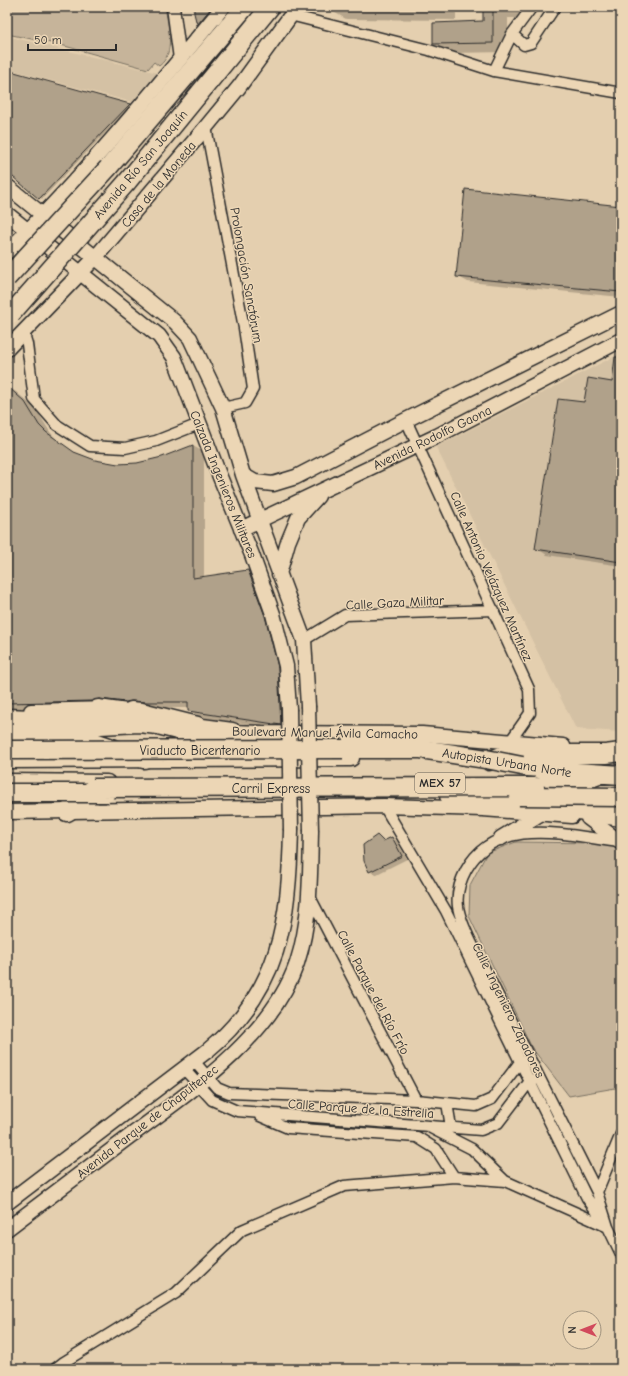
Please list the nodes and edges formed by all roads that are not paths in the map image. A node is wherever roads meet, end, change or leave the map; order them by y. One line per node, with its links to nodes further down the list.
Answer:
1 (173, 7): 9 (street)
2 (222, 7): 9 (main road)
3 (245, 7): 20 (highway, Avenida Río San Joaquín, bridge)
4 (270, 7): 22 (highway, Avenida Río San Joaquín, bridge)
5 (532, 7): 8 (street)
6 (555, 7): 8 (street)
7 (293, 11): 10 (street); 12 (main road, Casa de la Moneda)
8 (512, 34): 10 (street)
9 (180, 60): 15 (main road)
10 (494, 71): 11 (street)
11 (621, 93)
12 (206, 127): 18 (main road, Casa de la Moneda); 26 (street, Prolongación Sanctórum)
13 (7, 186): 15 (main road, Calzada Ingenieros Militares)
14 (7, 214): 16 (main road, Calzada Ingenieros Militares)
15 (44, 216): 16 (main road); 18 (main road, Calzada Ingenieros Militares)
16 (28, 231): 17 (main road); 19 (main road, Calzada Ingenieros Militares)
17 (7, 252)
18 (95, 258): 19 (main road, Casa de la Moneda); 26 (main road, Calzada Ingenieros Militares)
19 (82, 272): 23 (main road, Casa de la Moneda); 28 (main road, Calzada Ingenieros Militares)
20 (7, 278)
21 (621, 313): 27 (main road, Avenida Rodolfo Gaona)
22 (9, 316)
23 (24, 334): 25 (main road, Casa de la Moneda); 28 (street)
24 (621, 340): 29 (main road, Avenida Rodolfo Gaona)
25 (7, 349)
26 (223, 408): 30 (main road, Calzada Ingenieros Militares)
27 (406, 420): 29 (street, Calle Antonio Velázquez Martínez); 30 (main road, Avenida Rodolfo Gaona)
28 (199, 424): 33 (main road, Calzada Ingenieros Militares)
29 (418, 445): 31 (main road, Avenida Rodolfo Gaona); 35 (street, Calle Antonio Velázquez Martínez)
30 (243, 475): 32 (main road, Calzada Ingenieros Militares)
31 (323, 490): 32 (main road, Avenida Rodolfo Gaona); 34 (main road)
32 (260, 521): 33 (main road, Avenida Rodolfo Gaona); 34 (main road, Calzada Ingenieros Militares)
33 (241, 529): 68 (main road, Calzada Ingenieros Militares, bridge)
34 (279, 574): 36 (main road, Calzada Ingenieros Militares)
35 (494, 610): 36 (street, Calle Gaza Militar); 41 (street, Calle Antonio Velázquez Martínez)
36 (304, 640): 50 (main road, Calzada Ingenieros Militares, bridge)
37 (98, 709): 38 (highway); 39 (main road, Boulevard Manuel Ávila Camacho); 40 (main road, Boulevard Manuel Ávila Camacho)
38 (141, 715): 39 (highway); 40 (highway)
39 (8, 723): 45 (highway); 46 (highway)
40 (232, 732): 41 (main road, Boulevard Manuel Ávila Camacho)
41 (510, 743): 44 (main road, Boulevard Manuel Ávila Camacho)
42 (393, 749): 43 (highway, Viaducto Bicentenario, bridge); 51 (highway, Autopista Urbana Norte, bridge)
43 (7, 750)
44 (621, 751): 48 (highway)
45 (236, 758): 46 (highway, Boulevard Manuel Ávila Camacho / MEX 57); 48 (highway, Boulevard Manuel Ávila Camacho / MEX 57)
46 (144, 759): 47 (highway, Boulevard Manuel Ávila Camacho / MEX 57)
47 (7, 760)
48 (489, 761): 49 (highway, Boulevard Manuel Ávila Camacho / MEX 57)
49 (621, 768)
50 (309, 769): 71 (main road, Avenida Parque de Chapultepec, bridge)
51 (600, 774): 52 (highway, Autopista Urbana Norte); 55 (highway, Carril Express)
52 (621, 775)
53 (7, 782): 54 (highway, MEX 57)
54 (112, 783): 62 (highway, MEX 57); 64 (highway)
55 (534, 787): 56 (highway, Carril Express, bridge); 59 (highway, Carril Express, bridge)
56 (7, 788)
57 (7, 793): 61 (highway, bridge)
58 (494, 796): 59 (highway, Autopista Urbana Norte, bridge); 61 (highway, Autopista Urbana Norte); 67 (highway)
59 (603, 796): 60 (highway, Autopista Urbana Norte, bridge)
60 (621, 797)
61 (388, 800): 64 (main road); 65 (main road); 74 (street, Calle Ingeniero Zapadores)
62 (621, 803)
63 (7, 812): 64 (main road)
64 (68, 812)
65 (540, 814): 66 (main road); 69 (main road)
66 (588, 818): 67 (main road); 70 (main road)
67 (621, 818)
68 (291, 830): 72 (main road, Avenida Parque de Chapultepec)
69 (501, 838): 70 (street); 74 (street, Calle Ingeniero Zapadores)
70 (621, 842)
71 (310, 897): 73 (main road, Avenida Parque de Chapultepec); 81 (street, Calle Parque del Río Frío)
72 (284, 925): 73 (main road); 77 (main road, Avenida Parque de Chapultepec)
73 (305, 931): 79 (main road, Avenida Parque de Chapultepec)
74 (476, 962): 75 (street, Calle Ingeniero Zapadores); 76 (street, Calle Ingeniero Zapadores)
75 (530, 1058): 76 (street); 78 (street, Calle Ingeniero Zapadores)
76 (520, 1062): 80 (street, Calle Ingeniero Zapadores); 82 (street, Calle Parque de la Estrella)
77 (189, 1065): 79 (street, Calle Parque de la Estrella); 90 (main road, Avenida Parque de Chapultepec)
78 (541, 1079): 80 (street); 89 (street, Calle Ingeniero Zapadores)
79 (202, 1081): 81 (street, Calle Parque de la Estrella); 83 (street, Calle Parque de la Estrella); 92 (main road, Avenida Parque de Chapultepec)
80 (530, 1081): 85 (street, Calle Parque de la Estrella); 91 (street, Calle Ingeniero Zapadores)
81 (416, 1100): 82 (street, Calle Parque de la Estrella)
82 (447, 1103): 85 (street)
83 (251, 1113): 84 (street, Calle Parque de la Estrella); 87 (street)
84 (426, 1125): 85 (street, Calle Parque de la Estrella); 88 (street)
85 (451, 1127)
86 (621, 1134): 89 (street)
87 (454, 1177): 88 (street); 94 (street)
88 (505, 1181): 91 (street)
89 (597, 1192): 91 (street, Calle Ingeniero Zapadores)
90 (7, 1203)
91 (608, 1227): 93 (street, Calle Ingeniero Zapadores)
92 (7, 1229)
93 (621, 1254)
94 (56, 1369)

